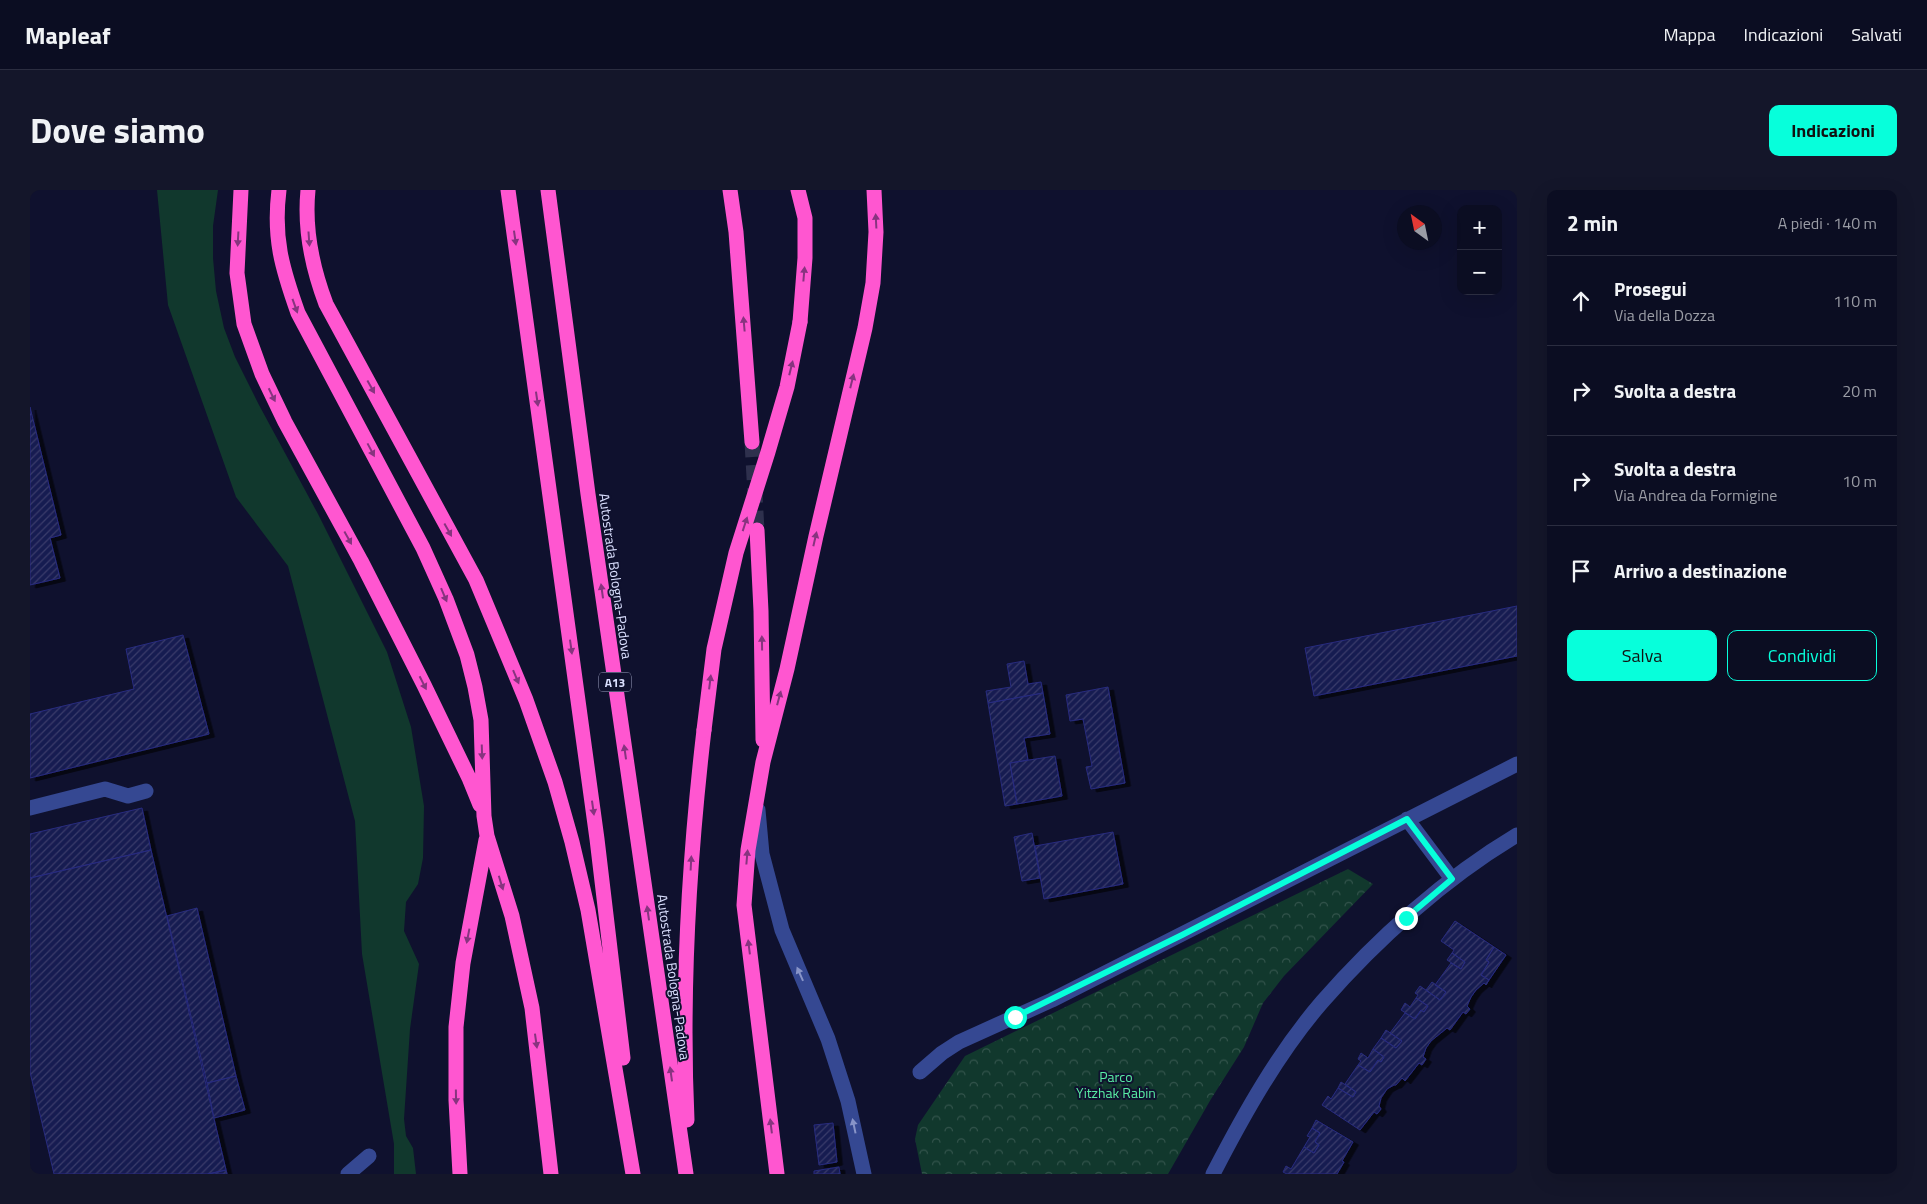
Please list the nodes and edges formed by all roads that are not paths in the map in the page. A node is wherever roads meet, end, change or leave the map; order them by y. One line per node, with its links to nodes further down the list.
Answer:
1 (241, 190): 16 (highway, one-way to 16)
2 (280, 190): 16 (highway, one-way to 16)
3 (308, 190): 26 (highway, one-way to 26)
4 (508, 190): 26 (highway, one-way to 26)
5 (548, 190): 27 (highway, Autostrada Bologna-Padova / A13, one-way to 5)
6 (730, 190): 9 (highway, one-way to 6)
7 (798, 190): 27 (highway, one-way to 7, bridge)
8 (874, 190): 11 (highway, one-way to 8)
9 (752, 442)
10 (757, 530): 11 (highway, one-way to 10)
11 (763, 762): 14 (highway)
12 (1517, 764): 17 (street)
13 (146, 791): 15 (street)
14 (757, 799): 28 (highway, one-way to 14); 29 (street, one-way to 14)
15 (30, 808)
16 (484, 816): 19 (highway)
17 (1407, 819): 20 (street); 21 (street)
18 (1517, 835): 20 (street)
19 (487, 836): 24 (highway, one-way to 24); 25 (highway, one-way to 25)
20 (1452, 879): 30 (street)
21 (920, 1072)
22 (369, 1156): 23 (street)
23 (348, 1174)
24 (460, 1174)
25 (551, 1174)
26 (635, 1174)
27 (687, 1174)
28 (777, 1174)
29 (864, 1174)
30 (1213, 1174)

